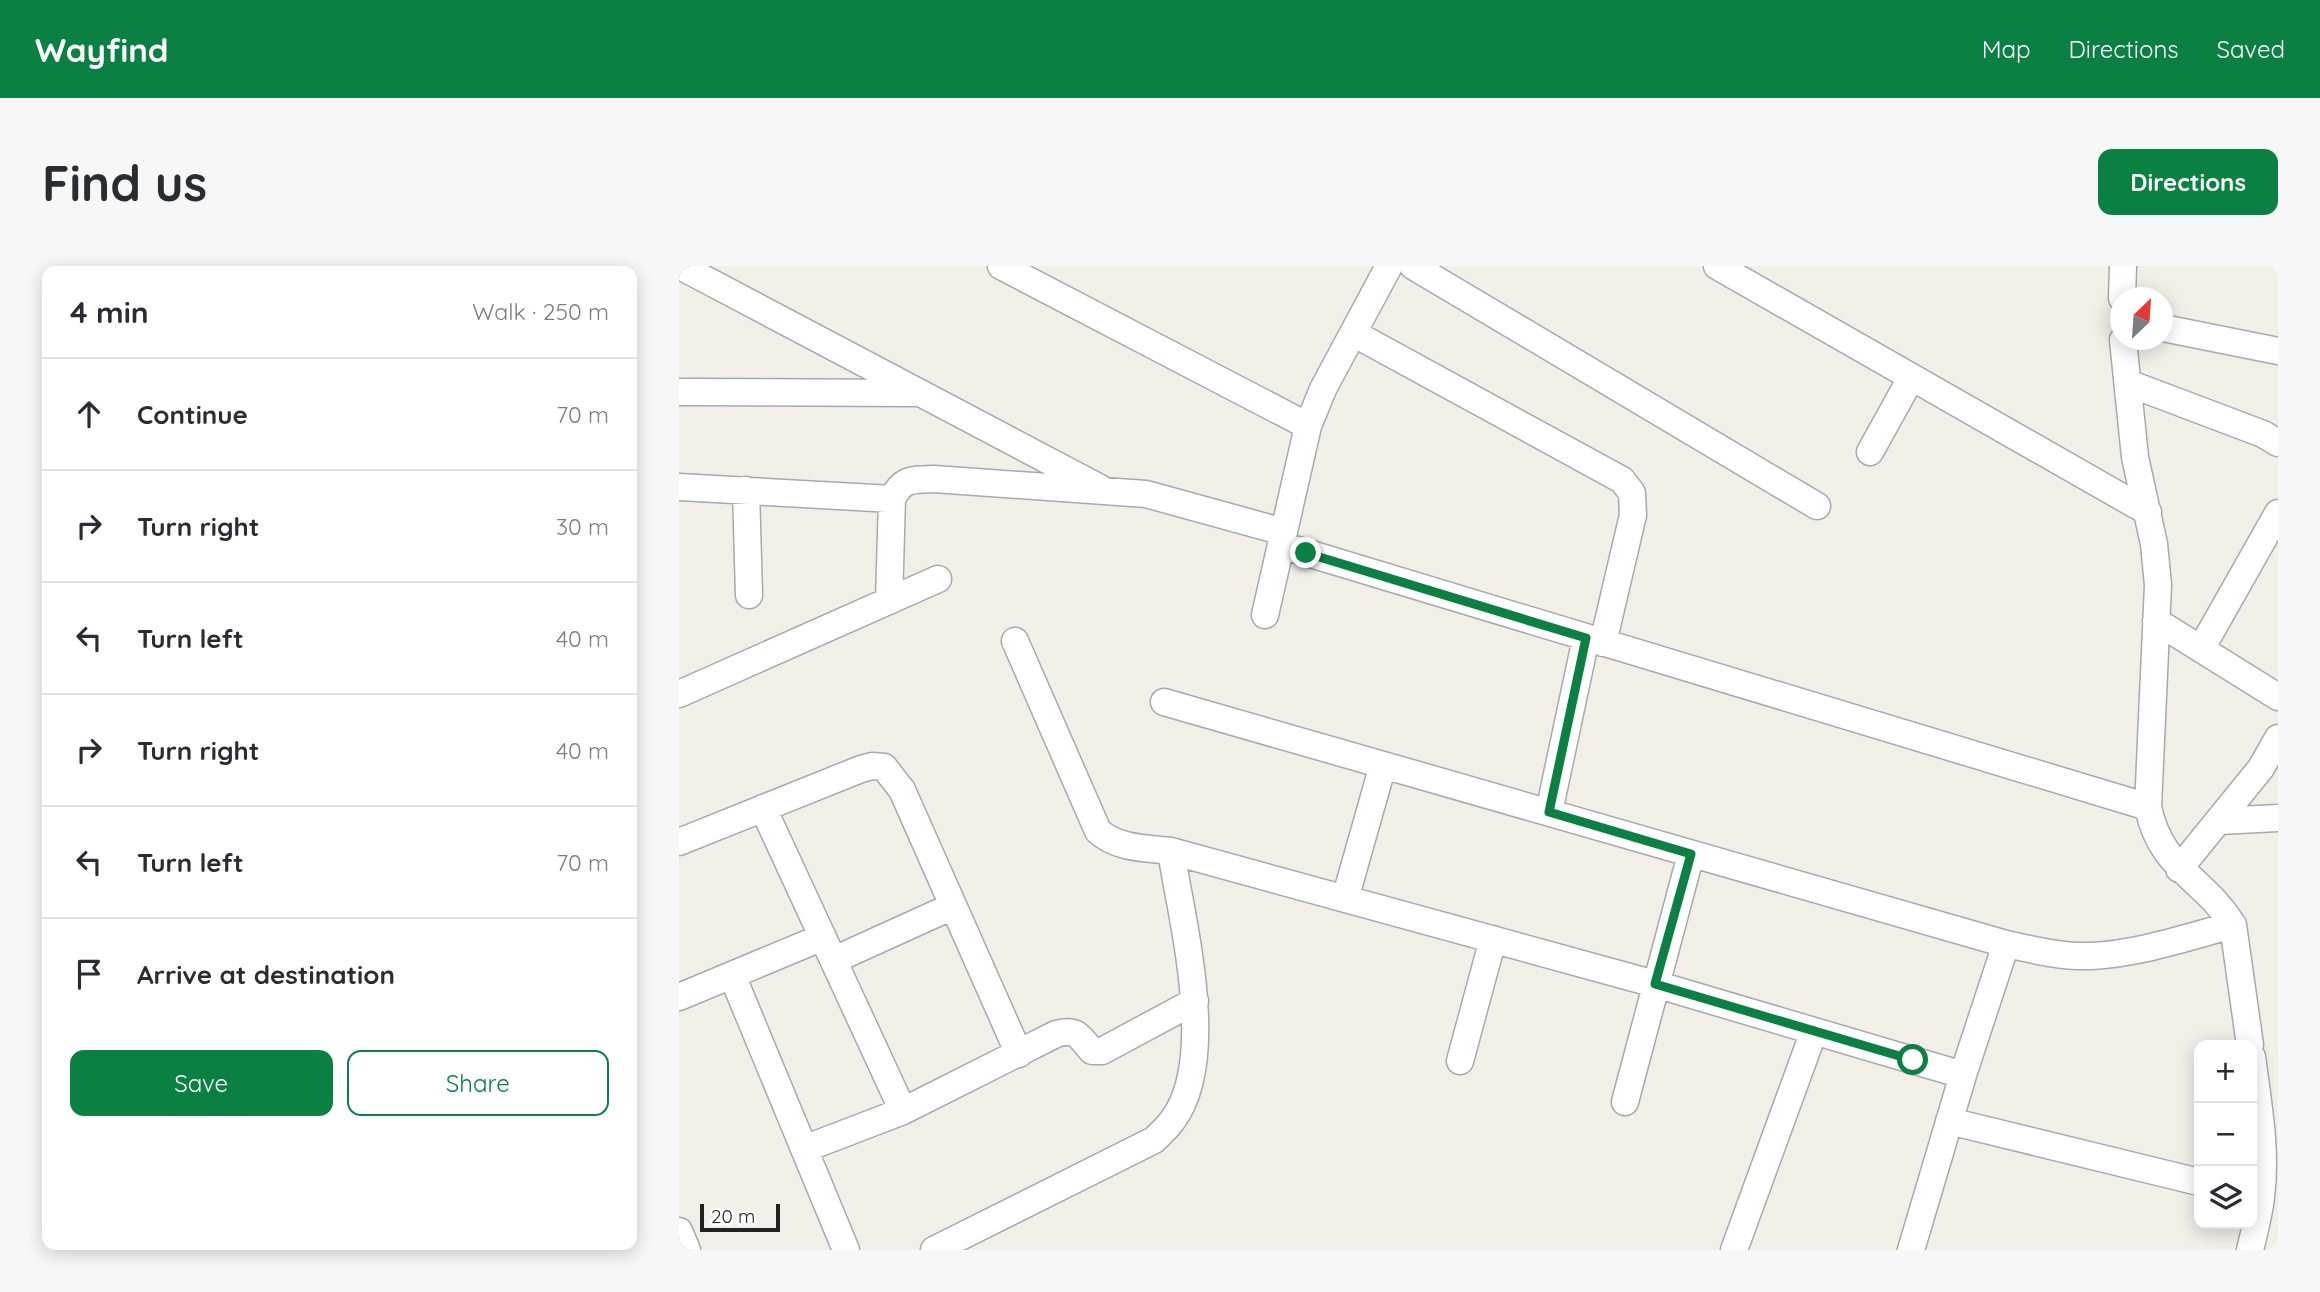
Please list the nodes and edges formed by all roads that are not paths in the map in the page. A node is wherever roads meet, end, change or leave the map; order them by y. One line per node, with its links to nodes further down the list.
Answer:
1 (680, 266): 15 (street)
2 (1001, 266): 16 (street)
3 (1389, 266): 9 (street)
4 (1413, 266): 23 (street)
5 (2123, 266): 7 (street)
6 (1719, 267): 12 (street)
7 (2122, 287)
8 (2173, 330): 11 (street)
9 (1353, 333): 16 (street); 33 (street)
10 (2124, 350): 13 (street)
11 (2278, 351)
12 (1911, 378): 18 (street); 24 (street)
13 (2128, 383): 17 (street); 24 (street)
14 (679, 392): 15 (street)
15 (921, 393): 21 (street)
16 (1308, 426): 26 (street)
17 (2278, 443)
18 (1870, 452)
19 (679, 486): 20 (street)
20 (746, 491): 22 (street); 28 (street)
21 (1110, 493): 22 (street); 26 (street)
22 (892, 499): 29 (street)
23 (1817, 506)
24 (2148, 512): 31 (street)
25 (2278, 513): 34 (street)
26 (1282, 538): 30 (street); 33 (street)
27 (938, 579): 29 (street)
28 (749, 595)
29 (889, 601): 35 (street)
30 (1265, 615)
31 (2156, 621): 34 (street); 40 (street)
32 (1015, 641): 46 (street)
33 (1595, 641): 40 (street); 42 (street)
34 (2201, 649): 36 (street)
35 (679, 694)
36 (2278, 697)
37 (1164, 702): 39 (street)
38 (2278, 738): 44 (street)
39 (1383, 765): 42 (street); 49 (street)
40 (2148, 807): 48 (street)
41 (763, 808): 45 (street); 50 (street); 54 (street)
42 (1549, 812): 47 (street)
43 (2278, 818): 44 (street)
44 (2219, 821): 48 (street)
45 (679, 842)
46 (1171, 851): 49 (street); 58 (street)
47 (1691, 854): 53 (street); 56 (street)
48 (2179, 869): 51 (street)
49 (1345, 899): 52 (street)
50 (953, 906): 54 (street); 61 (street)
51 (2233, 925): 53 (street); 60 (street)
52 (1493, 939): 56 (street); 62 (street)
53 (2006, 944): 64 (street)
54 (828, 949): 55 (street); 67 (street)
55 (732, 975): 57 (street); 69 (street)
56 (1655, 984): 59 (street); 65 (street)
57 (679, 997)
58 (1195, 1001): 61 (street); 76 (street)
59 (1814, 1031): 64 (street); 77 (street)
60 (2249, 1040)
61 (1019, 1054): 67 (street)
62 (1460, 1061)
63 (2257, 1073): 66 (street)
64 (1963, 1075): 68 (street)
65 (1625, 1102)
66 (2268, 1107): 71 (street)
67 (903, 1111): 69 (street)
68 (1949, 1121): 70 (street); 78 (street)
69 (804, 1149): 75 (street)
70 (2194, 1181)
71 (2257, 1196)
72 (2253, 1229): 79 (street)
73 (679, 1231): 74 (street)
74 (687, 1250)
75 (846, 1250)
76 (934, 1250)
77 (1734, 1250)
78 (1911, 1250)
79 (2250, 1250)

